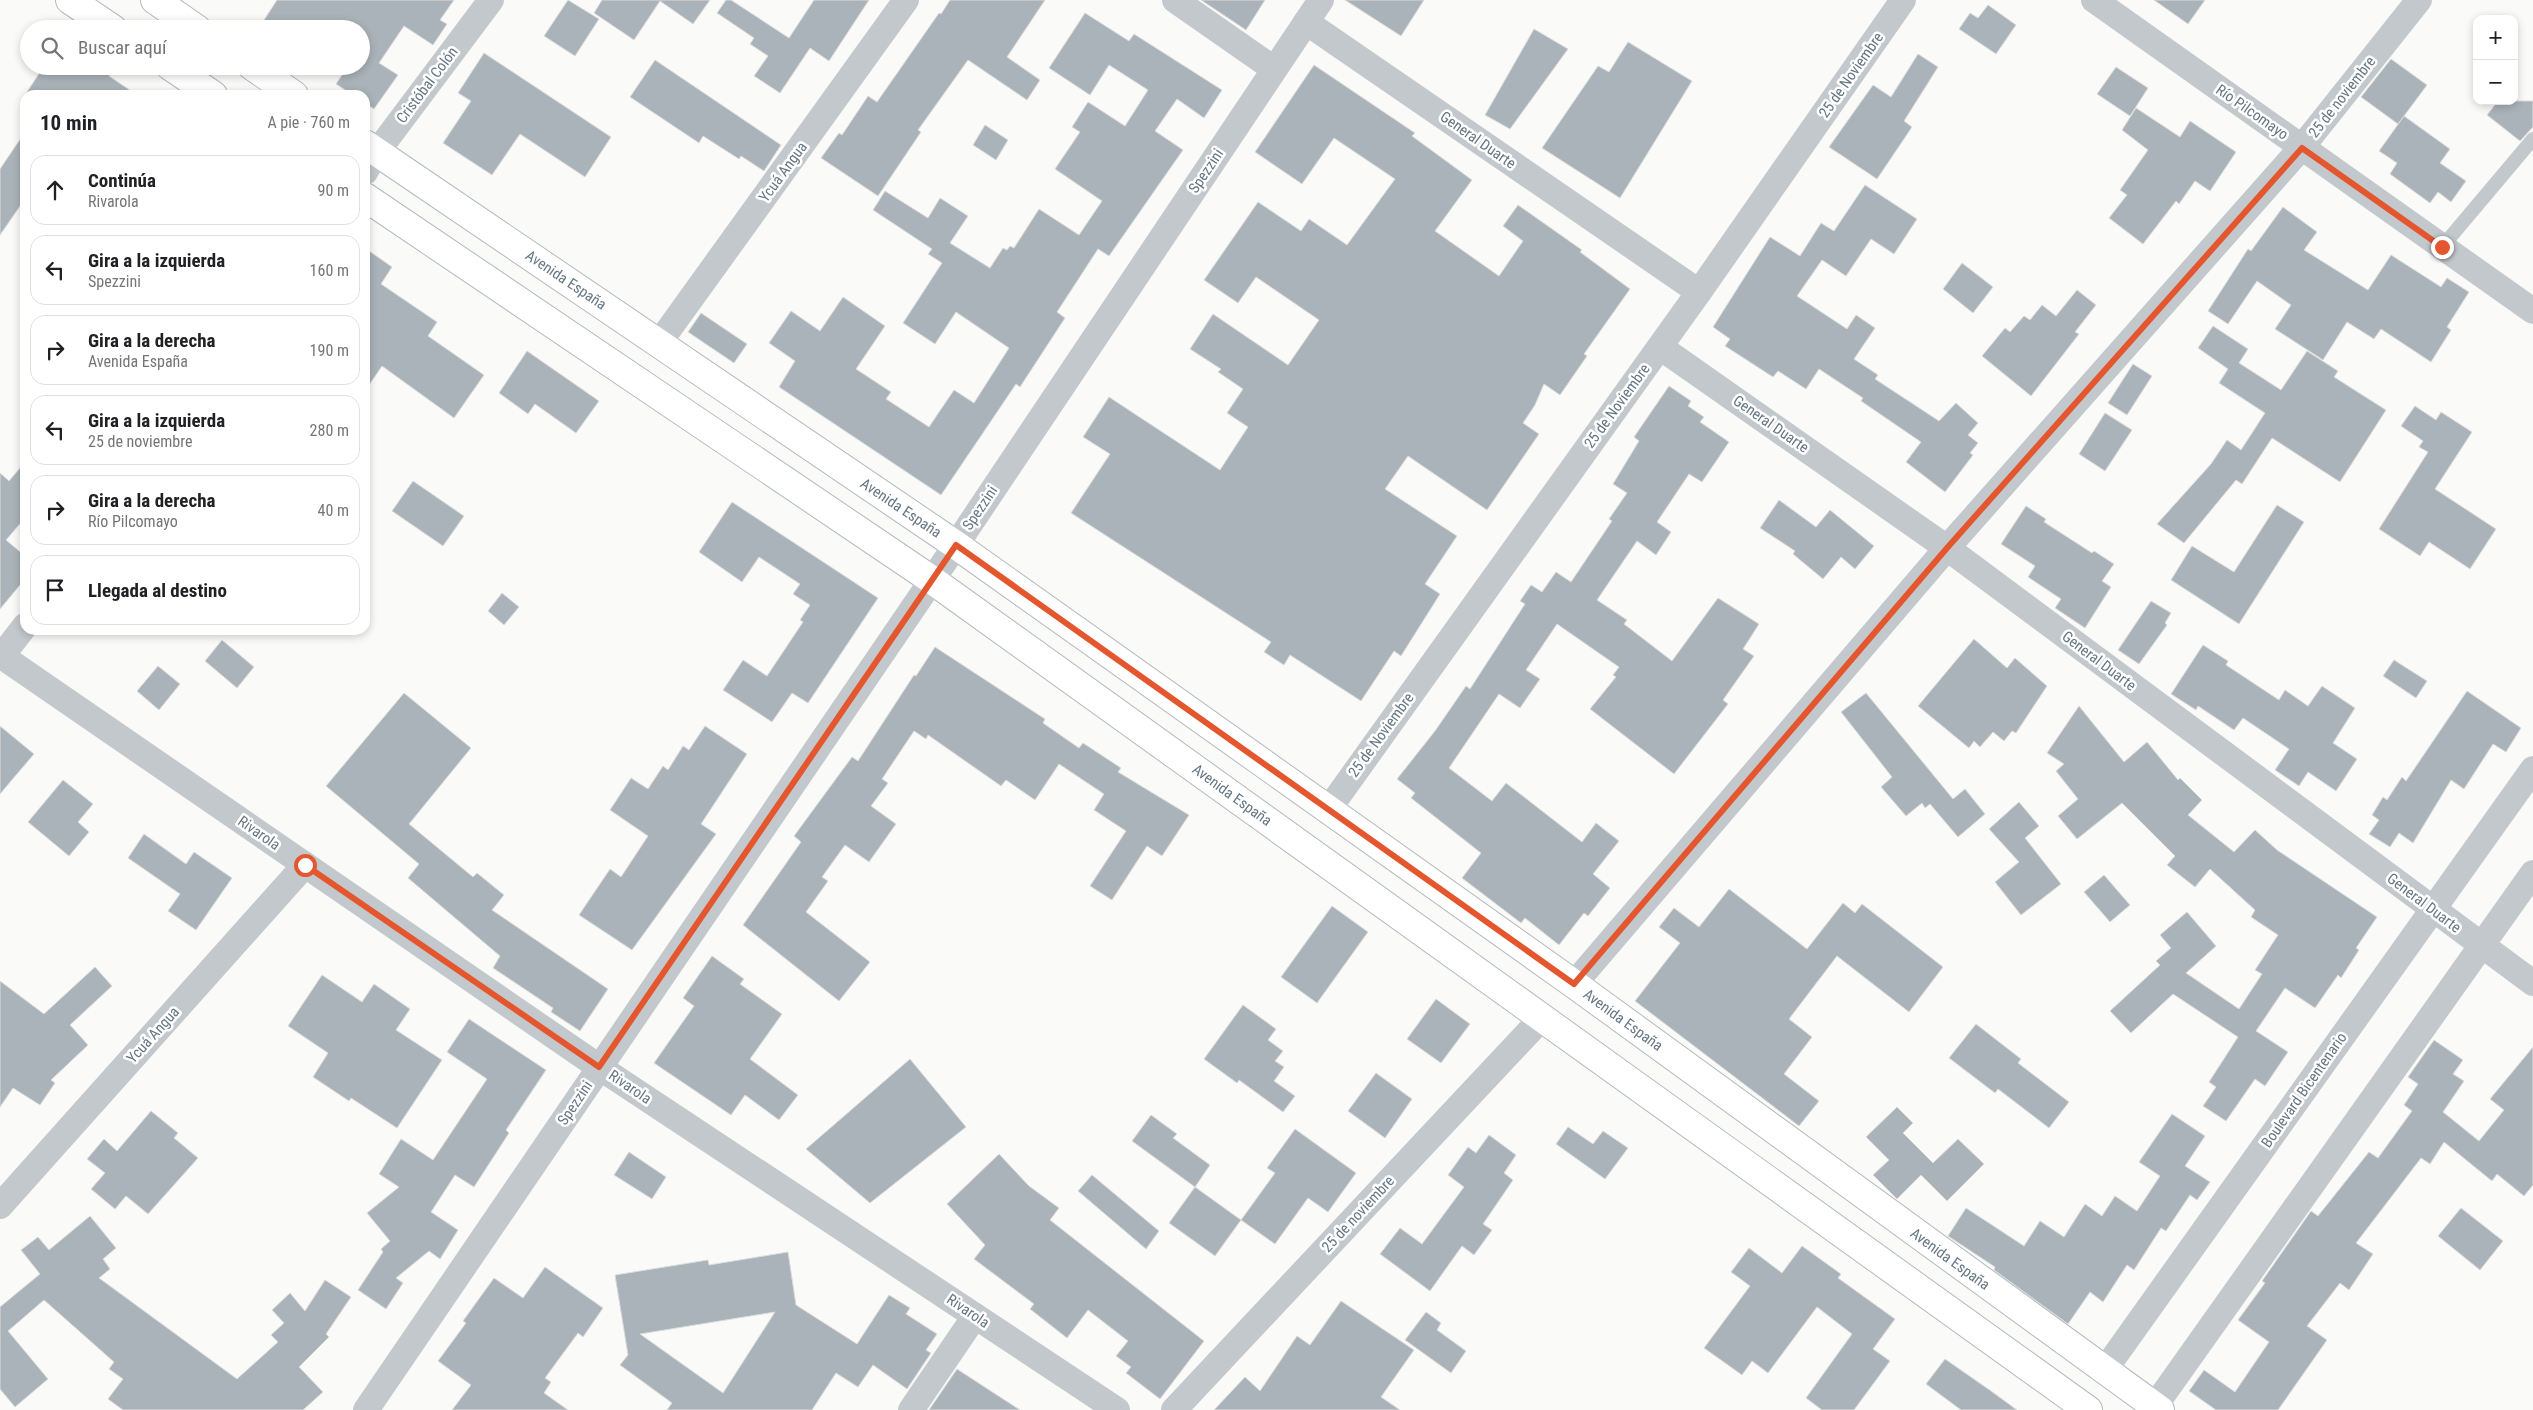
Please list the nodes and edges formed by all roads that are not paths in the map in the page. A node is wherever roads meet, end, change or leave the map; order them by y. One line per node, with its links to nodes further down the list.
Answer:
1 (70, 0): 10 (street)
2 (156, 0): 11 (street)
3 (491, 0): 20 (street, Cristóbal Colón)
4 (906, 0): 26 (street, Ycuá Angua)
5 (1175, 0): 13 (street)
6 (1320, 0): 12 (street, Spezzini)
7 (1904, 0): 24 (street, 25 de Noviembre)
8 (2094, 0): 19 (street, Río Pilcomayo)
9 (2418, 0): 19 (street, 25 de noviembre)
10 (100, 20)
11 (185, 20)
12 (1306, 22): 13 (street, Spezzini); 24 (street, General Duarte)
13 (1274, 69): 28 (street, Spezzini)
14 (183, 75): 16 (street)
15 (265, 75): 17 (street)
16 (206, 90)
17 (287, 90)
18 (2533, 139): 23 (lane)
19 (2302, 148): 23 (street, Río Pilcomayo); 29 (street, 25 de noviembre)
20 (370, 155)
21 (370, 157): 26 (street, Avenida España)
22 (370, 200): 30 (street, Avenida España)
23 (2442, 247): 25 (street, Río Pilcomayo)
24 (1699, 292): 27 (street, 25 de Noviembre)
25 (2533, 311)
26 (659, 343): 28 (street, Avenida España)
27 (1660, 346): 29 (street, General Duarte); 34 (street, 25 de Noviembre)
28 (956, 545): 30 (street, Spezzini); 34 (street, Avenida España)
29 (1947, 548): 37 (street, General Duarte); 40 (street, 25 de noviembre)
30 (932, 580): 41 (street, Avenida España); 42 (street, Spezzini)
31 (20, 632): 32 (street)
32 (1, 656): 35 (street, Rivarola)
33 (2533, 769): 37 (street, Boulevard Bicentenario)
34 (1328, 810): 40 (street, Avenida España)
35 (305, 865): 42 (street, Rivarola); 43 (street, Ycuá Angua)
36 (2533, 872): 38 (street)
37 (2433, 909): 38 (street, General Duarte); 45 (street, Boulevard Bicentenario)
38 (2481, 946): 39 (street, General Duarte); 48 (street)
39 (2533, 983)
40 (1574, 984): 45 (street, Avenida España)
41 (1542, 1018): 47 (street, Avenida España); 51 (street, 25 de noviembre)
42 (599, 1067): 44 (street, Rivarola); 46 (street, Spezzini)
43 (0, 1206)
44 (975, 1316): 49 (street); 50 (street, Rivarola)
45 (2104, 1371): 47 (street, Boulevard Bicentenario); 48 (street, Avenida España)
46 (371, 1408)
47 (2081, 1408)
48 (2156, 1409)
49 (911, 1410)
50 (1117, 1410)
51 (1174, 1410)

